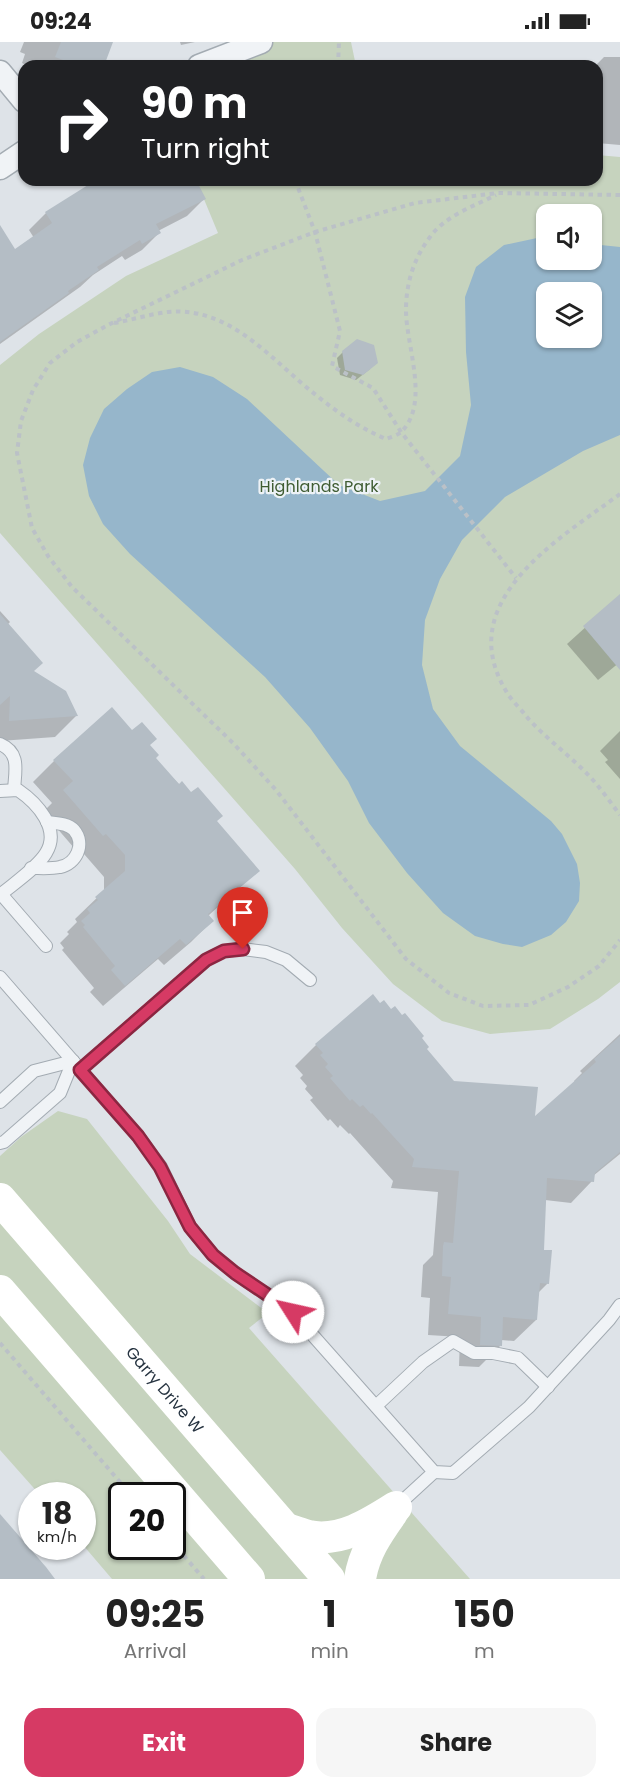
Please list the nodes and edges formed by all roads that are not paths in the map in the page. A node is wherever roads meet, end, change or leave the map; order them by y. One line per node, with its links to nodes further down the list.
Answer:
1 (261, 42): 2 (street)
2 (214, 60)
3 (0, 72): 4 (street)
4 (18, 94)
5 (18, 156): 6 (street)
6 (0, 168)
7 (0, 744): 8 (lane)
8 (14, 790): 9 (lane); 10 (lane)
9 (0, 791)
10 (47, 822): 11 (lane); 11 (lane)
11 (31, 868): 12 (lane)
12 (1, 895): 13 (lane)
13 (46, 946)
14 (0, 977): 16 (lane)
15 (310, 981): 16 (lane)
16 (77, 1065): 17 (lane); 18 (lane); 23 (lane)
17 (0, 1102)
18 (0, 1143)
19 (0, 1199): 26 (main road, Garry Drive W)
20 (0, 1291): 27 (main road)
21 (620, 1305): 22 (lane)
22 (548, 1387): 23 (lane); 24 (lane)
23 (376, 1407): 24 (lane)
24 (434, 1472): 25 (lane)
25 (396, 1507): 26 (main road); 29 (main road)
26 (286, 1529): 28 (main road, Garry Drive W)
27 (249, 1579)
28 (329, 1579)
29 (360, 1579)

